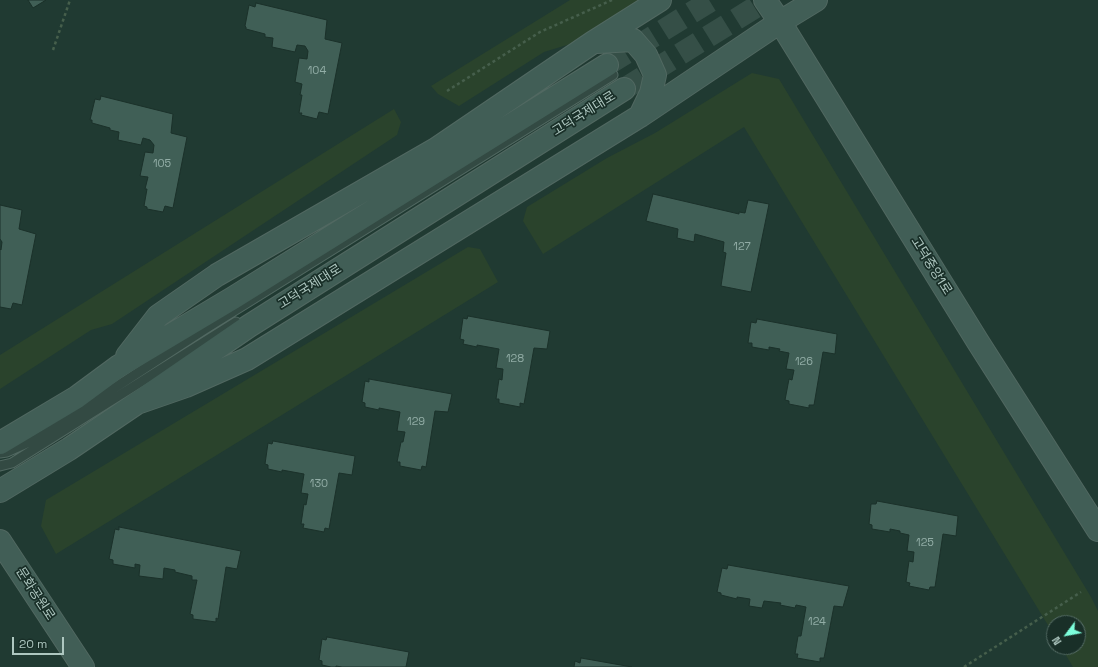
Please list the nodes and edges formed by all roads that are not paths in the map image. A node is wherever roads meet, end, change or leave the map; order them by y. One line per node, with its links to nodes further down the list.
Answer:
1 (660, 0): 5 (main road)
2 (765, 0): 4 (main road, 고덕중앙1로)
3 (816, 0): 4 (main road)
4 (780, 22): 7 (main road); 16 (main road, 고덕중앙1로)
5 (592, 43): 7 (main road); 10 (main road)
6 (616, 78): 8 (lane); 10 (main road); 11 (main road, 고덕국제대로); 13 (lane)
7 (640, 116): 11 (main road)
8 (551, 124)
9 (241, 319): 14 (lane)
10 (119, 366): 12 (main road)
11 (137, 404): 15 (main road, 고덕국제대로)
12 (0, 443)
13 (0, 453)
14 (0, 466)
15 (0, 491)
16 (1098, 530)
17 (0, 541): 18 (main road, 문화공원로)
18 (83, 667)

